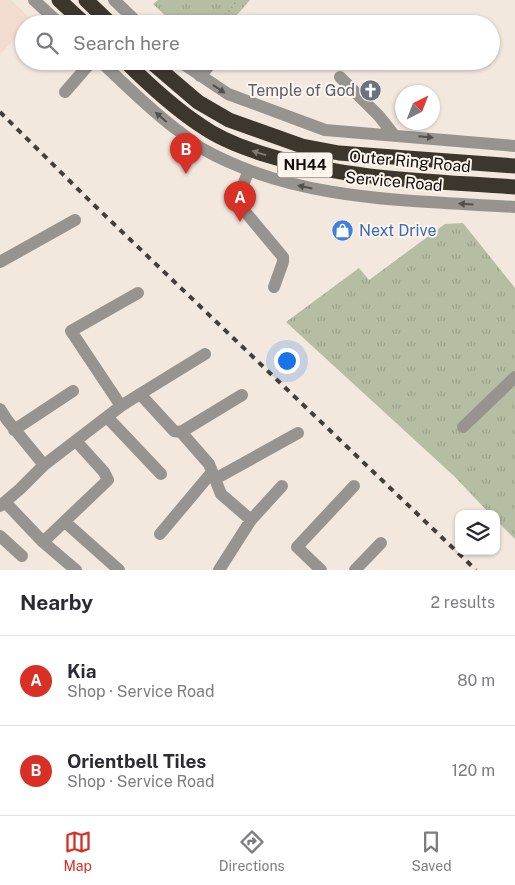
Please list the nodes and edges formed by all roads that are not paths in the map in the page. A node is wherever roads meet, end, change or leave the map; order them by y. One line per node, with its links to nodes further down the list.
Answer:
1 (34, 0): 5 (street)
2 (59, 0): 6 (highway)
3 (86, 0): 7 (highway)
4 (114, 0): 8 (street)
5 (50, 15)
6 (75, 15)
7 (102, 15)
8 (130, 15)
9 (84, 70): 18 (street)
10 (110, 70): 22 (street, Service Road, one-way to 10)
11 (134, 70): 23 (highway, Outer Ring Road / NH44, one-way to 11)
12 (161, 70): 21 (highway, Outer Ring Road / NH44)
13 (192, 70): 16 (street)
14 (200, 70): 16 (street)
15 (203, 70): 16 (street)
16 (198, 74): 19 (street, one-way to 19)
17 (340, 77): 19 (street)
18 (65, 92)
19 (394, 134): 20 (street, one-way to 20)
20 (515, 146)
21 (515, 166)
22 (249, 170): 24 (street, Service Road, one-way to 22); 27 (street)
23 (515, 187)
24 (515, 208)
25 (75, 220): 26 (street)
26 (0, 262)
27 (274, 288)
28 (138, 293): 34 (street)
29 (205, 354): 32 (street)
30 (515, 377): 37 (street)
31 (73, 391): 36 (street)
32 (140, 394): 34 (street); 38 (street)
33 (242, 395): 38 (street)
34 (121, 406): 35 (street)
35 (107, 417): 40 (street); 42 (street)
36 (5, 421): 41 (street)
37 (463, 427)
38 (181, 432): 43 (street)
39 (298, 433): 43 (street)
40 (76, 441): 41 (street); 48 (street)
41 (44, 465): 46 (street)
42 (161, 474)
43 (213, 476): 47 (street); 49 (street)
44 (282, 486): 47 (street)
45 (354, 486): 57 (street)
46 (3, 504): 51 (street)
47 (250, 520): 56 (street)
48 (65, 522): 51 (street); 55 (street)
49 (160, 534)
50 (0, 536): 53 (street)
51 (43, 542): 54 (street)
52 (380, 543): 58 (street)
53 (22, 556)
54 (76, 570)
55 (119, 570)
56 (219, 570)
57 (320, 570)
58 (355, 570)

